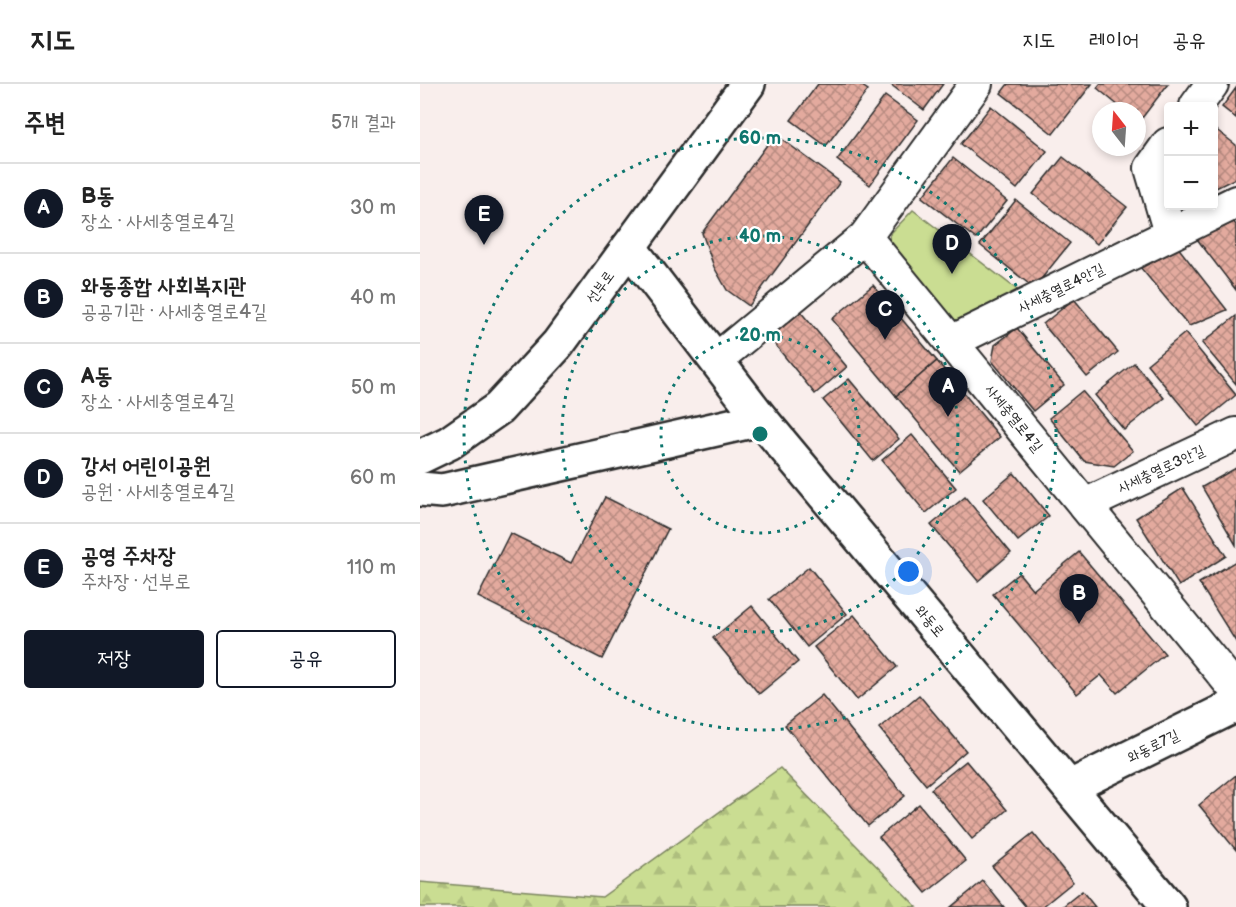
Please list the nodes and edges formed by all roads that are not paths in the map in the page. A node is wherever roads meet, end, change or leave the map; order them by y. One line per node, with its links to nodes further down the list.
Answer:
1 (748, 84): 9 (main road, 선부로)
2 (976, 84): 8 (street)
3 (1212, 84): 4 (street)
4 (1199, 102)
5 (1164, 150): 7 (street)
6 (1236, 202): 7 (street, 사세충열로4안길)
7 (1170, 233): 10 (street, 사세충열로4안길)
8 (865, 237): 10 (street, 사세충열로4길); 11 (street)
9 (629, 247): 11 (main road, 와동로); 14 (main road, 선부로)
10 (951, 342): 16 (street, 사세충열로4길)
11 (717, 359): 12 (main road, 와동로)
12 (761, 419): 15 (main road); 19 (main road, 와동로)
13 (1236, 434): 16 (street, 사세충열로3안길)
14 (420, 457)
15 (420, 489)
16 (1085, 505): 17 (street, 사세충열로4길)
17 (1236, 690)
18 (1236, 705): 19 (main road, 와동로7길)
19 (1070, 788): 20 (main road, 와동로)
20 (1169, 907)

